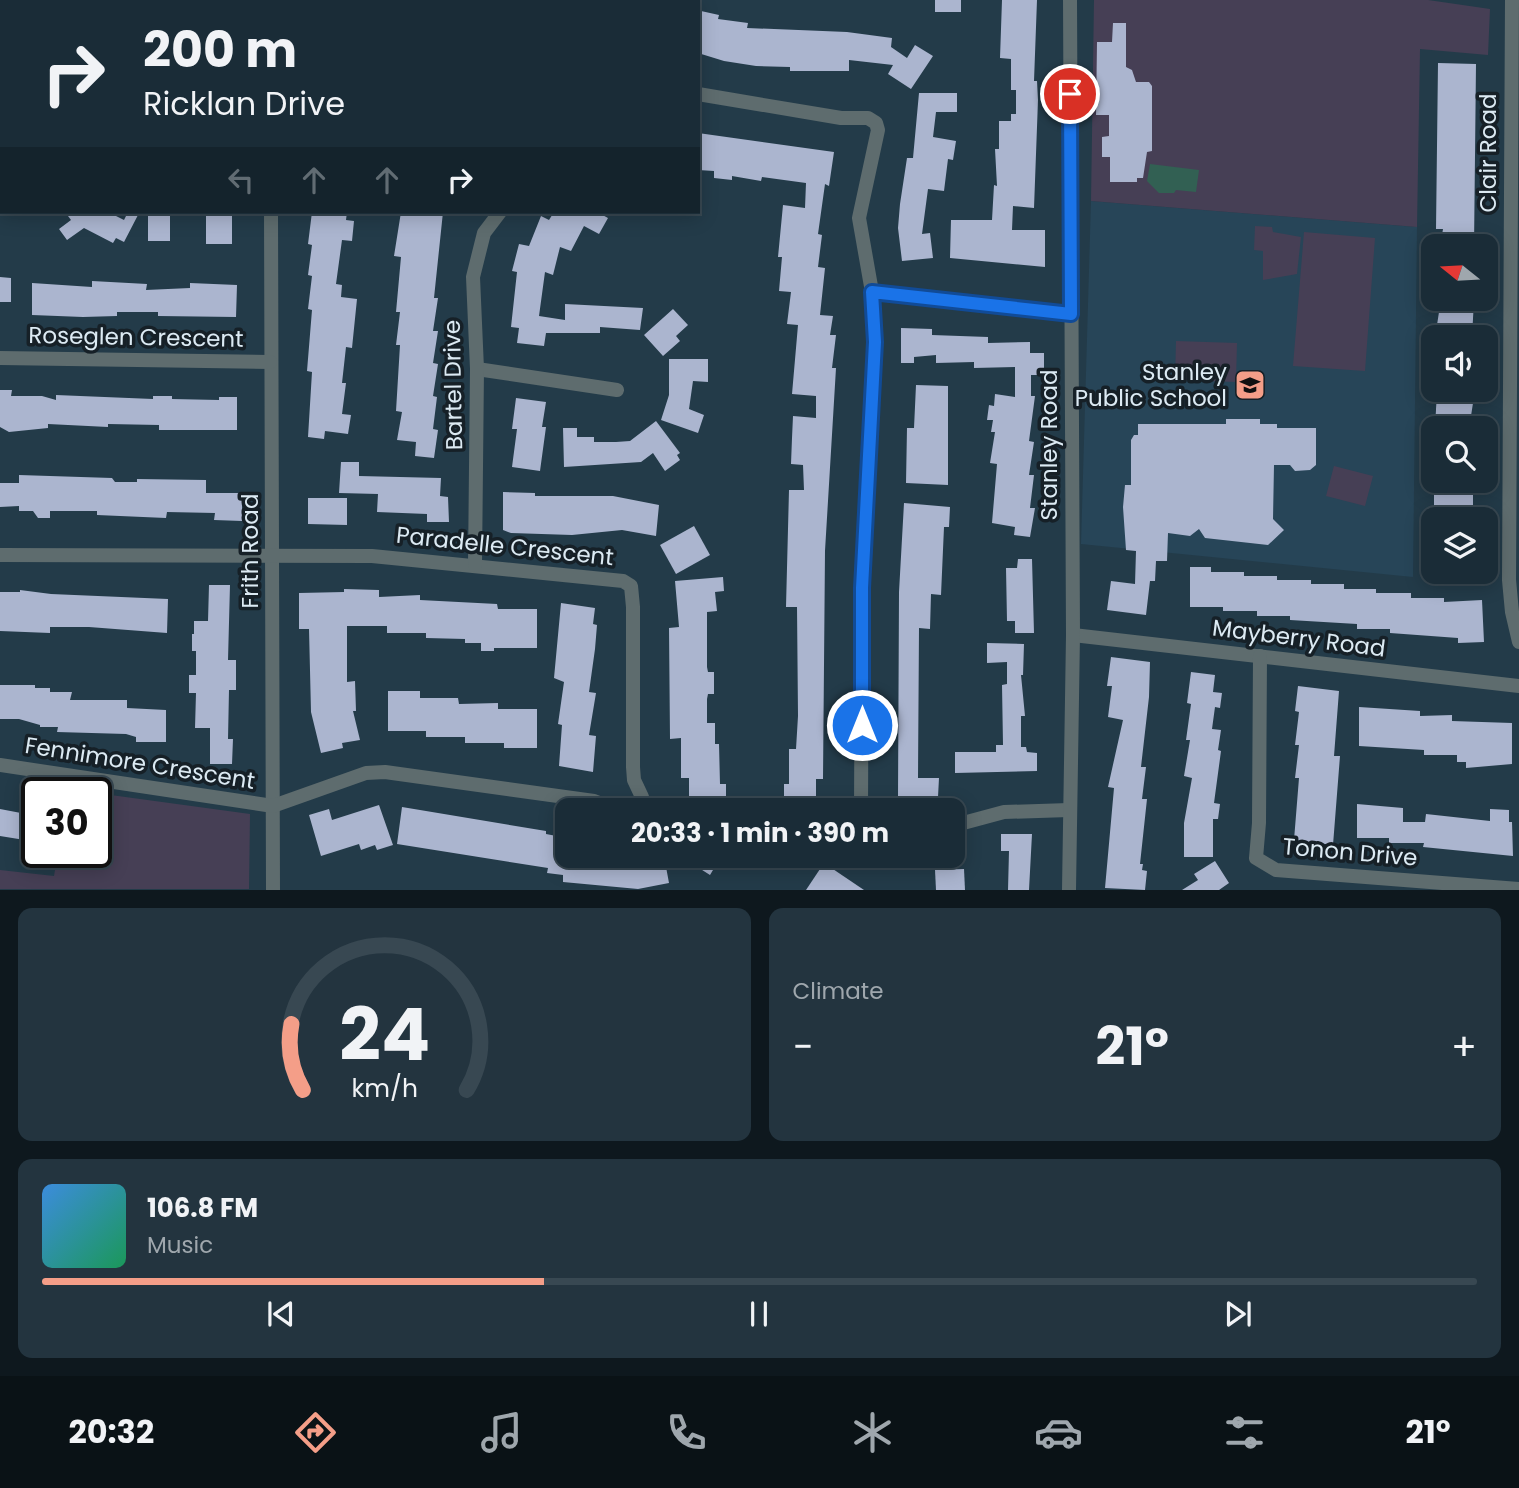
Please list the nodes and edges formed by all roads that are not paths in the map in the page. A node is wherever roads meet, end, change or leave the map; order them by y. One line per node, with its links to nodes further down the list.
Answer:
1 (1070, 0): 7 (street, Stanley Road)
2 (1512, 0): 16 (street, Clair Road)
3 (700, 94): 6 (street)
4 (271, 214): 9 (street, Frith Road)
5 (498, 214): 10 (street, Bartel Drive)
6 (872, 292): 7 (street); 22 (street)
7 (1071, 314): 15 (street, Stanley Road)
8 (0, 358): 9 (street, Roseglen Crescent)
9 (270, 362): 13 (street, Frith Road)
10 (478, 369): 11 (street); 14 (street, Bartel Drive)
11 (617, 390)
12 (0, 555): 13 (street)
13 (273, 557): 14 (street, Paradelle Crescent); 23 (street, Frith Road)
14 (475, 565): 21 (street, Paradelle Crescent)
15 (1073, 635): 17 (street, Mayberry Road); 24 (street, Stanley Road)
16 (1519, 642)
17 (1260, 656): 18 (street, Mayberry Road); 26 (street, Tonon Drive)
18 (1519, 686)
19 (0, 765): 23 (street, Fennimore Crescent)
20 (572, 798): 23 (street)
21 (642, 798)
22 (861, 798)
23 (273, 806): 27 (street, Frith Road)
24 (1069, 810): 25 (street); 28 (street, Stanley Road)
25 (965, 822)
26 (1519, 889)
27 (273, 890)
28 (1069, 890)

